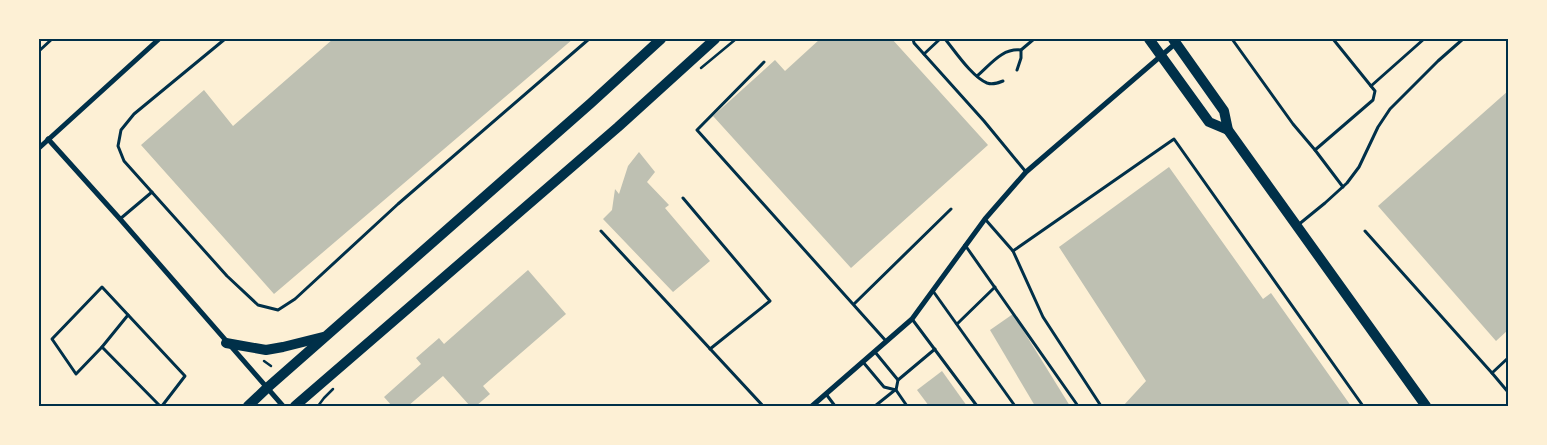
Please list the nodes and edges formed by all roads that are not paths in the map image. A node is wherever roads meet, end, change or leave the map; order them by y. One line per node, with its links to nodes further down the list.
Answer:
1 (52, 39): 18 (lane)
2 (159, 39): 27 (street)
3 (225, 39): 32 (lane)
4 (589, 39): 32 (lane)
5 (661, 39): 48 (main road)
6 (715, 39): 66 (main road)
7 (913, 39): 19 (lane)
8 (940, 39): 19 (lane)
9 (945, 39): 23 (lane)
10 (1034, 39): 17 (lane)
11 (1149, 39): 20 (main road)
12 (1232, 39): 29 (lane)
13 (1333, 39): 25 (lane)
14 (1424, 39): 25 (lane)
15 (1464, 39): 31 (lane)
16 (1177, 40): 20 (street); 26 (main road)
17 (1021, 50): 22 (lane); 23 (lane)
18 (39, 51)
19 (924, 54): 30 (lane)
20 (1161, 55): 26 (main road); 30 (street)
21 (764, 62): 44 (lane)
22 (1017, 70)
23 (976, 76): 24 (lane)
24 (1003, 81)
25 (1371, 86): 29 (lane)
26 (1228, 130): 37 (main road)
27 (48, 139): 28 (street); 35 (street)
28 (39, 148)
29 (1315, 150): 31 (lane)
30 (1026, 172): 36 (street)
31 (1343, 186): 37 (lane)
32 (152, 192): 35 (lane)
33 (683, 198): 52 (lane)
34 (951, 209): 44 (lane)
35 (120, 219): 50 (street)
36 (985, 219): 40 (street); 41 (lane)
37 (1297, 226): 77 (main road)
38 (601, 231): 52 (lane)
39 (1365, 231): 57 (lane)
40 (965, 245): 42 (lane); 43 (street)
41 (1013, 251): 75 (lane); 76 (lane)
42 (995, 287): 47 (lane); 74 (lane)
43 (933, 290): 46 (street); 47 (lane)
44 (854, 304): 49 (lane)
45 (128, 315): 51 (lane); 51 (lane); 63 (lane)
46 (912, 319): 49 (street); 53 (lane)
47 (957, 324): 73 (lane)
48 (326, 336): 50 (main road); 59 (main road)
49 (887, 342): 54 (street)
50 (226, 343): 59 (street)
51 (102, 347): 63 (lane)
52 (710, 349): 67 (lane)
53 (935, 349): 58 (lane); 72 (lane)
54 (875, 352): 56 (street); 58 (lane)
55 (1508, 358): 57 (lane)
56 (863, 362): 60 (lane); 62 (street)
57 (1492, 373): 61 (lane)
58 (898, 380): 60 (lane)
59 (267, 388): 64 (main road); 65 (street)
60 (896, 390): 70 (lane); 71 (lane)
61 (1508, 392)
62 (826, 394): 68 (street); 69 (lane)
63 (161, 406)
64 (248, 406)
65 (283, 406)
66 (294, 406)
67 (763, 406)
68 (812, 406)
69 (835, 406)
70 (874, 406)
71 (907, 406)
72 (977, 406)
73 (1015, 406)
74 (1078, 406)
75 (1101, 406)
76 (1363, 406)
77 (1426, 406)

